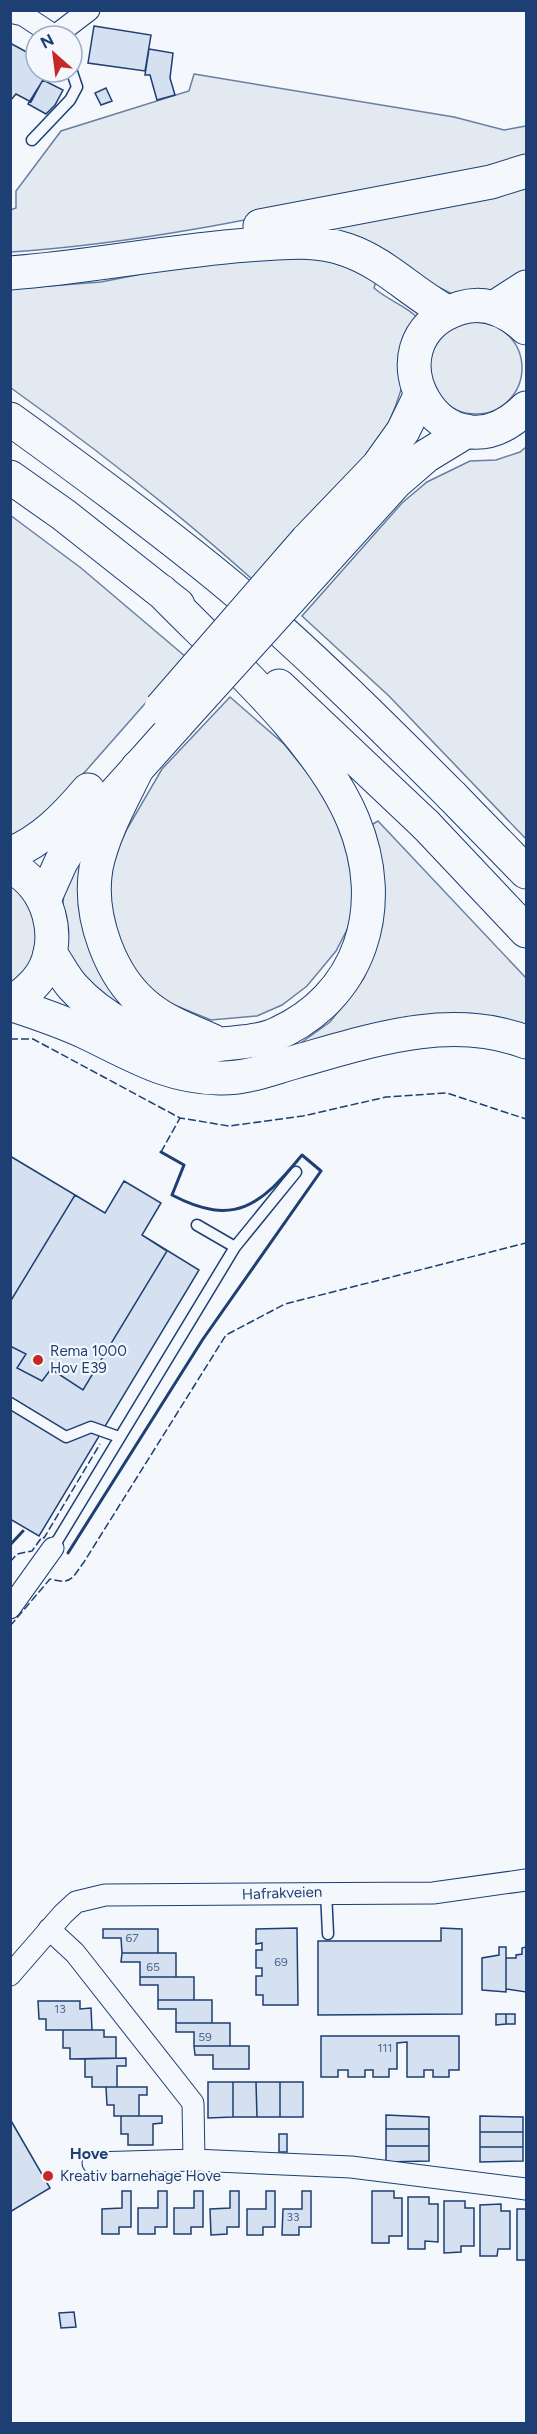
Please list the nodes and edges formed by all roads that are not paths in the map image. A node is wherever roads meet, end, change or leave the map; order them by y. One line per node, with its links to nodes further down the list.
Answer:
1 (89, 10): 4 (street)
2 (10, 12): 3 (street)
3 (37, 24)
4 (71, 24)
5 (76, 84): 6 (lane)
6 (32, 140)
7 (526, 171): 8 (main road)
8 (190, 249): 9 (main road); 12 (main road)
9 (10, 273)
10 (526, 287): 11 (main road)
11 (495, 307): 12 (main road); 13 (main road)
12 (447, 312): 14 (main road)
13 (526, 328)
14 (420, 396): 17 (main road); 19 (main road)
15 (526, 408): 17 (main road)
16 (10, 419): 25 (main road)
17 (467, 431): 19 (main road)
18 (10, 477): 20 (main road)
19 (317, 549): 21 (main road, bridge)
20 (161, 591): 27 (main road); 31 (main road)
21 (170, 716): 22 (main road); 23 (main road)
22 (138, 767): 26 (main road); 31 (main road)
23 (10, 854)
24 (10, 867): 26 (main road)
25 (526, 872)
26 (44, 900): 28 (main road)
27 (526, 932)
28 (50, 953): 29 (main road); 31 (main road)
29 (10, 1004): 30 (main road)
30 (526, 1042)
31 (221, 1044)
32 (296, 1172): 34 (lane)
33 (197, 1225): 34 (lane)
34 (235, 1247): 36 (lane)
35 (10, 1403): 36 (lane)
36 (119, 1437): 37 (lane)
37 (53, 1548): 38 (street)
38 (10, 1608)
39 (526, 1880): 40 (street, Hafrakveien)
40 (326, 1892): 41 (street, Hafrakveien); 42 (lane)
41 (49, 1929): 43 (street, Hafrakveien); 44 (street)
42 (328, 1934)
43 (10, 1975)
44 (194, 2160): 45 (street); 46 (street)
45 (93, 2163)
46 (526, 2189)

